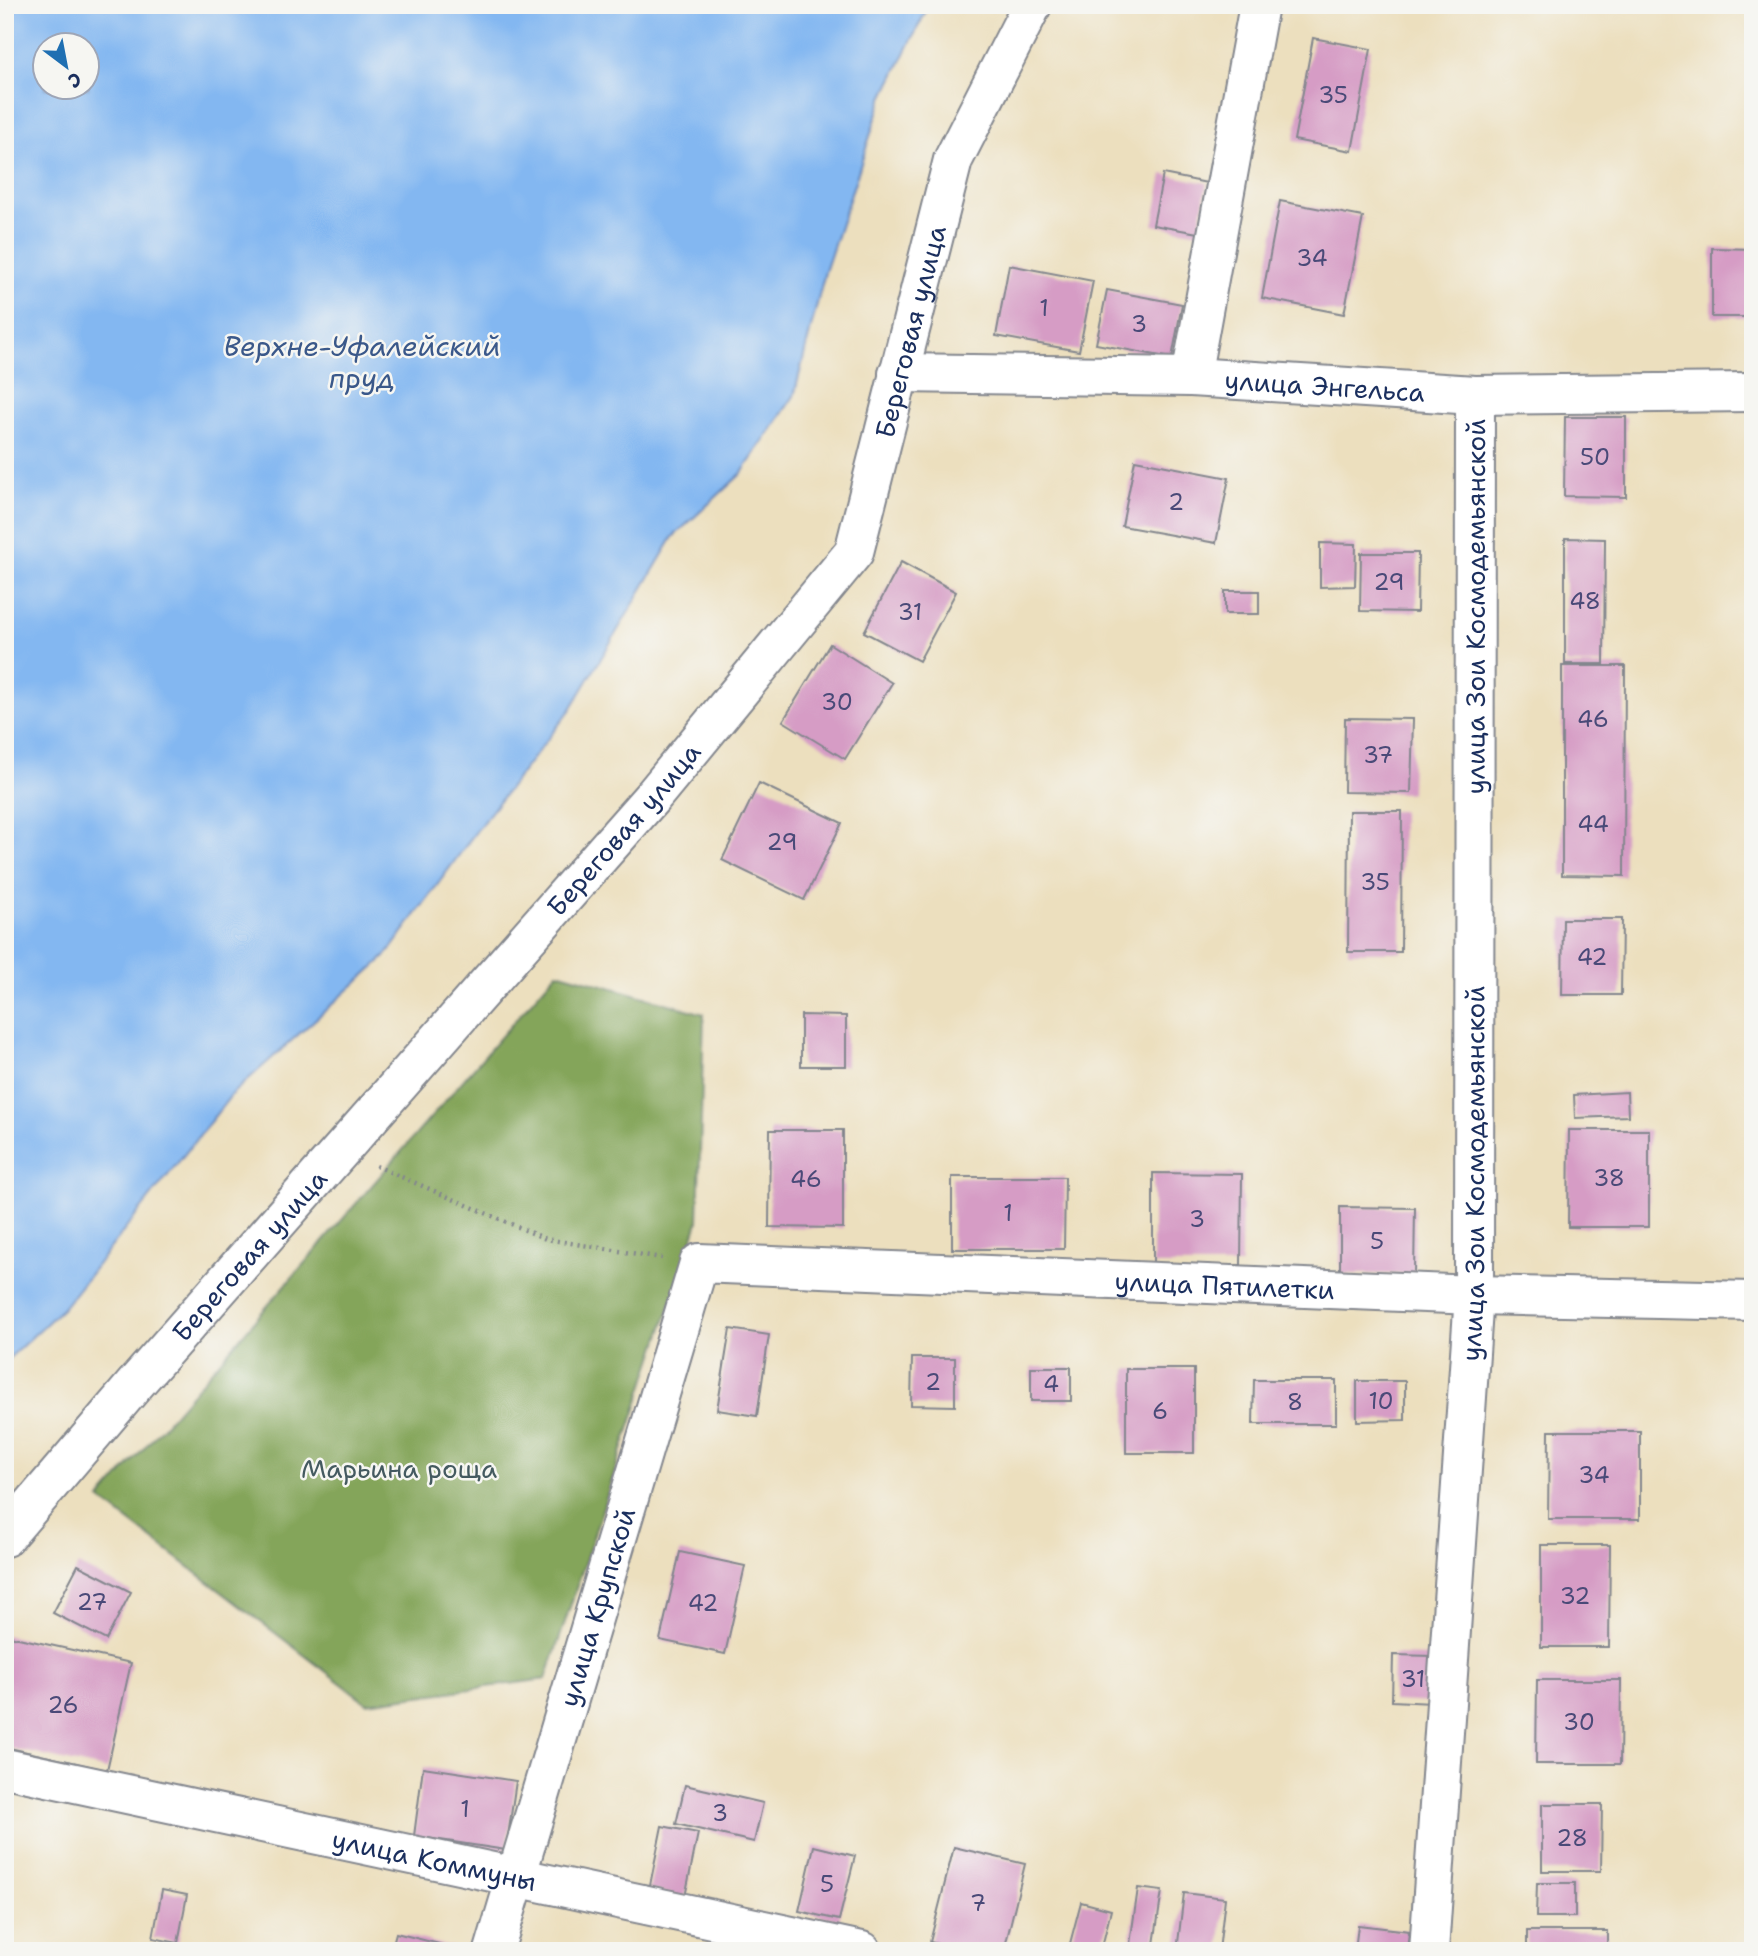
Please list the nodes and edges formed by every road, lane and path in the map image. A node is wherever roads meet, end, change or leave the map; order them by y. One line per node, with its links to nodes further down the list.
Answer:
1 (1032, 5): 3 (street, Береговая улица)
2 (1259, 5): 4 (street)
3 (898, 373): 4 (street, улица Энгельса); 7 (street, Береговая улица)
4 (1192, 377): 6 (street, улица Энгельса)
5 (1753, 392): 6 (street, улица Энгельса)
6 (1475, 396): 9 (street, улица Зои Космодемьянской)
7 (340, 1150): 8 (path); 11 (street, Береговая улица)
8 (699, 1263): 9 (street, улица Пятилетки); 13 (street, улица Крупской)
9 (1474, 1295): 10 (street, улица Пятилетки); 16 (street, улица Зои Космодемьянской)
10 (1753, 1301)
11 (5, 1537)
12 (5, 1768): 13 (street, улица Коммуны)
13 (514, 1876): 14 (street, улица Крупской); 15 (street, улица Коммуны)
14 (494, 1951)
15 (862, 1951)
16 (1429, 1951)

